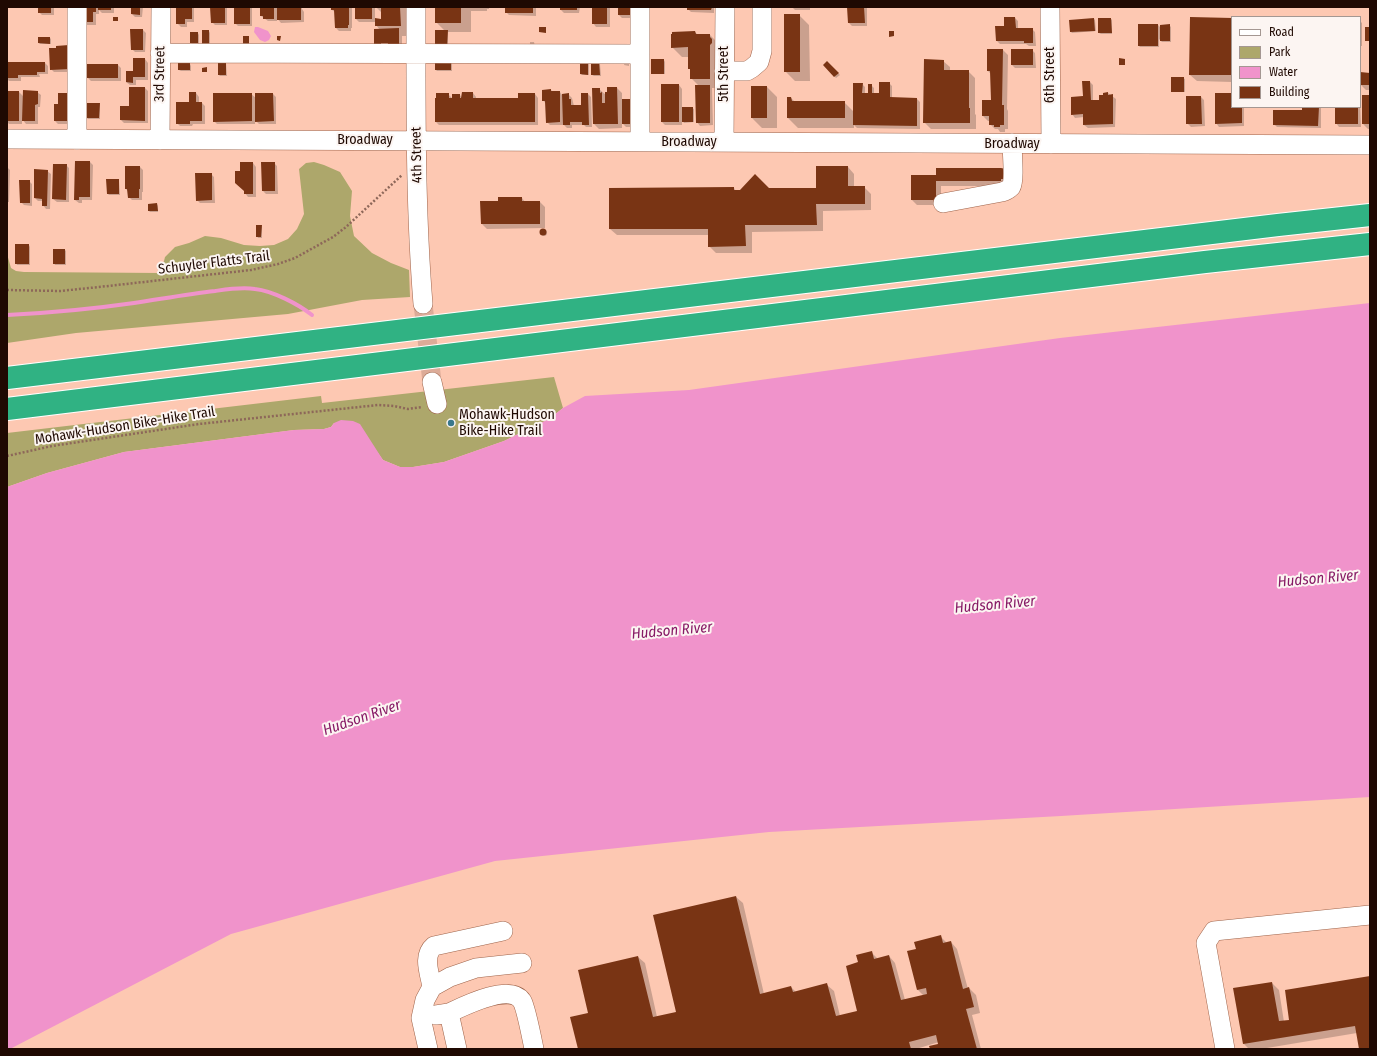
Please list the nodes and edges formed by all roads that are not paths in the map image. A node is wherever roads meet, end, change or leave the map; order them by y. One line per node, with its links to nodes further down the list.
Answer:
1 (77, 7): 13 (street)
2 (161, 7): 8 (street, 3rd Street)
3 (416, 7): 9 (street, 4th Street)
4 (640, 7): 10 (street)
5 (725, 7): 11 (street, 5th Street)
6 (762, 7): 11 (street)
7 (1050, 7): 19 (street, 6th Street)
8 (160, 53): 9 (street); 14 (street, 3rd Street)
9 (416, 53): 10 (street); 15 (street, 4th Street)
10 (640, 54): 16 (street)
11 (724, 71): 17 (street, 5th Street)
12 (7, 139): 13 (street, Broadway)
13 (77, 140): 14 (street, Broadway)
14 (160, 140): 15 (street, Broadway)
15 (416, 140): 16 (street, Broadway); 24 (street, 4th Street)
16 (640, 141): 17 (street, Broadway)
17 (724, 142): 18 (street, Broadway)
18 (1012, 143): 19 (street, Broadway); 21 (street)
19 (1051, 144): 20 (street, Broadway)
20 (1370, 145)
21 (943, 203)
22 (1370, 215): 25 (highway)
23 (1370, 244): 28 (highway)
24 (422, 304)
25 (7, 378)
26 (432, 382): 27 (street)
27 (437, 404)
28 (7, 408)
29 (1370, 915): 38 (street)
30 (503, 931): 32 (street)
31 (522, 963): 32 (street)
32 (432, 988): 34 (street)
33 (449, 1012): 34 (street); 36 (street); 37 (street)
34 (421, 1018): 35 (street)
35 (428, 1049)
36 (457, 1049)
37 (534, 1049)
38 (1225, 1049)

